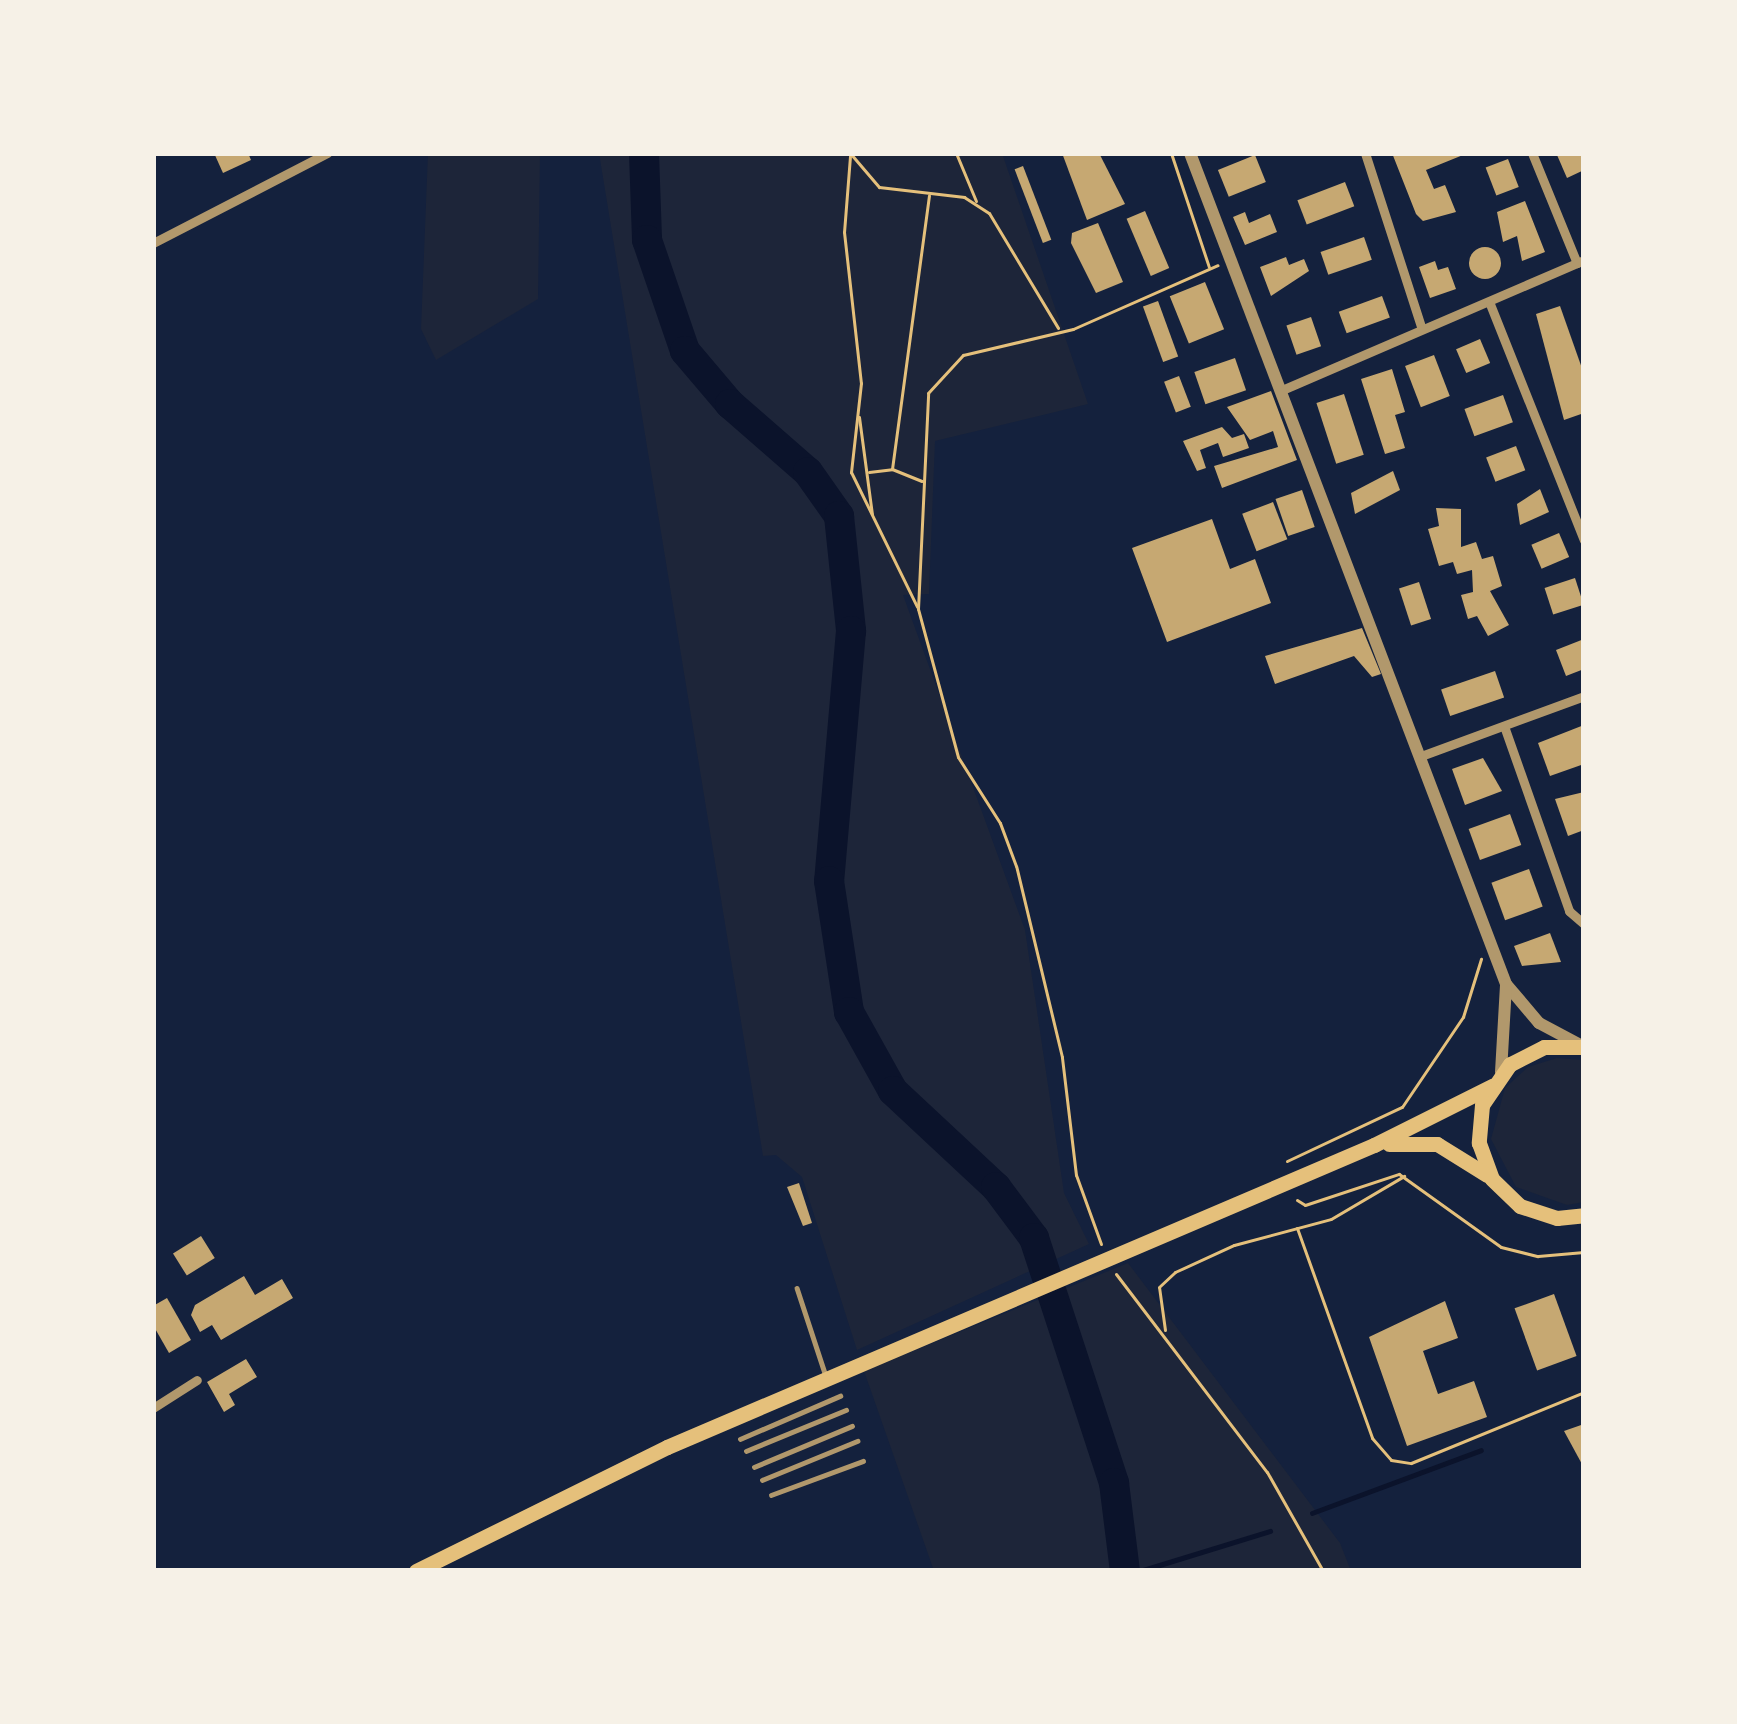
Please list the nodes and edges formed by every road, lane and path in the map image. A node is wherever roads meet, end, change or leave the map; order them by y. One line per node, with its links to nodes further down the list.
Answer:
1 (327, 153): 10 (street)
2 (956, 153): 9 (path)
3 (1172, 153): 14 (path)
4 (1190, 153): 15 (street)
5 (1365, 153): 13 (street)
6 (1532, 153): 11 (street)
7 (850, 154): 8 (path); 16 (path)
8 (929, 193): 9 (path); 17 (path)
9 (979, 205): 14 (path)
10 (153, 243)
11 (1581, 261): 12 (street)
12 (1490, 304): 13 (street); 21 (street)
13 (1423, 329): 15 (street)
14 (1059, 330): 19 (path)
15 (1282, 390): 25 (street)
16 (858, 409): 18 (path); 20 (path)
17 (892, 469): 18 (path); 19 (path)
18 (867, 472): 20 (path)
19 (923, 482): 22 (path)
20 (874, 521): 22 (path)
21 (1583, 536)
22 (918, 609): 38 (path)
23 (1584, 696): 24 (street)
24 (1504, 726): 25 (street); 26 (street)
25 (1421, 756): 27 (street)
26 (1584, 924)
27 (1489, 942): 28 (street); 32 (path)
28 (1506, 984): 29 (street); 30 (street)
29 (1584, 1047): 30 (main road)
30 (1496, 1079): 31 (main road); 34 (main road)
31 (1374, 1145): 34 (main road); 43 (main road)
32 (1287, 1161)
33 (1404, 1177): 35 (path); 37 (path); 39 (path)
34 (1492, 1179): 36 (main road)
35 (1297, 1200)
36 (1584, 1215)
37 (1298, 1228): 42 (path); 45 (path)
38 (1102, 1246)
39 (1584, 1252)
40 (1115, 1272): 42 (path)
41 (796, 1288): 43 (lane)
42 (1166, 1336): 58 (path)
43 (827, 1378): 57 (main road)
44 (197, 1381): 47 (street)
45 (1584, 1392)
46 (840, 1396): 50 (lane)
47 (153, 1408)
48 (846, 1410): 52 (lane)
49 (852, 1426): 54 (lane)
50 (740, 1438)
51 (857, 1441): 55 (lane)
52 (746, 1451)
53 (863, 1461): 56 (lane)
54 (754, 1467)
55 (762, 1480)
56 (771, 1495)
57 (416, 1571)
58 (1323, 1571)

